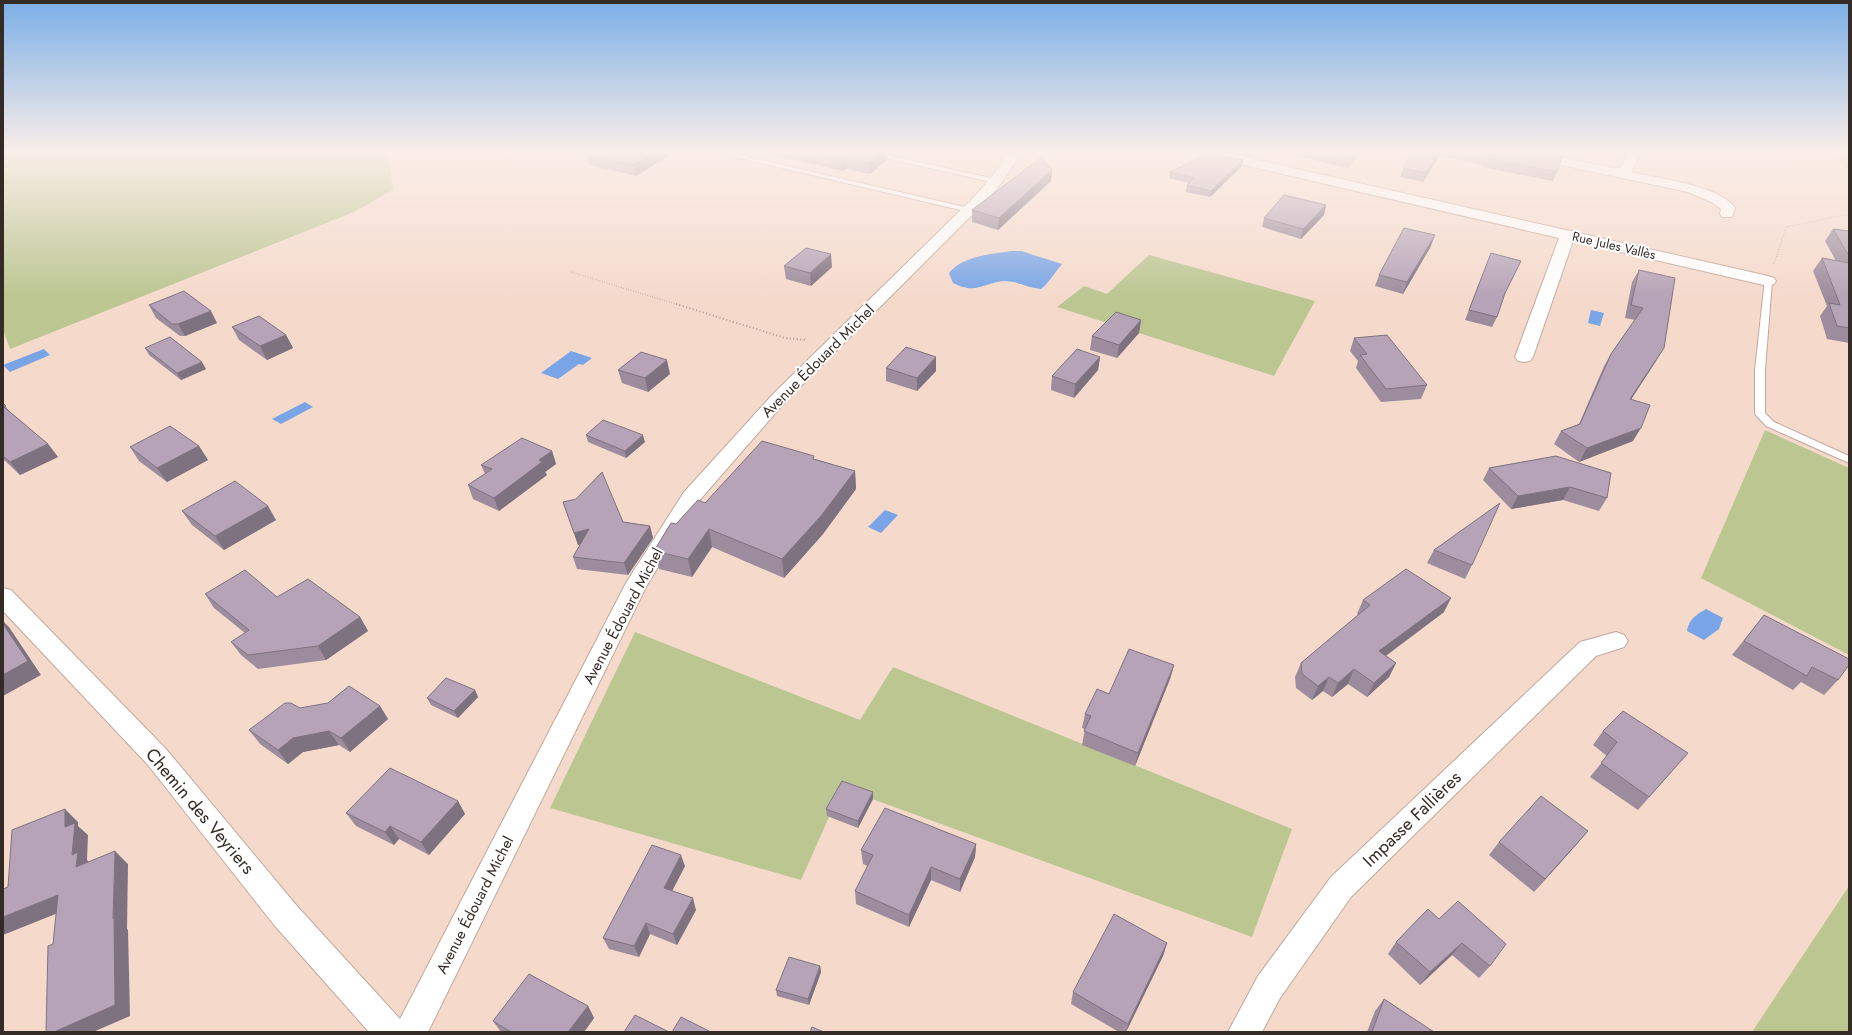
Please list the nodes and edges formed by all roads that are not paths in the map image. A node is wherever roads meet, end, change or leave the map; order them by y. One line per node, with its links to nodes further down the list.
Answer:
1 (931, 201): 5 (lane)
2 (977, 201): 5 (street, Avenue Édouard Michel)
3 (1423, 201): 7 (street, Rue Jules Vallès)
4 (1719, 201): 6 (street)
5 (969, 210): 14 (street, Avenue Édouard Michel)
6 (1727, 214)
7 (1568, 234): 8 (street, Rue Jules Vallès); 9 (street)
8 (1768, 281): 10 (lane)
9 (1524, 357)
10 (1849, 460)
11 (3, 596): 13 (street, Chemin des Veyriers)
12 (1616, 640): 15 (street, Impasse Fallières)
13 (390, 1032)
14 (411, 1032)
15 (1244, 1032)

